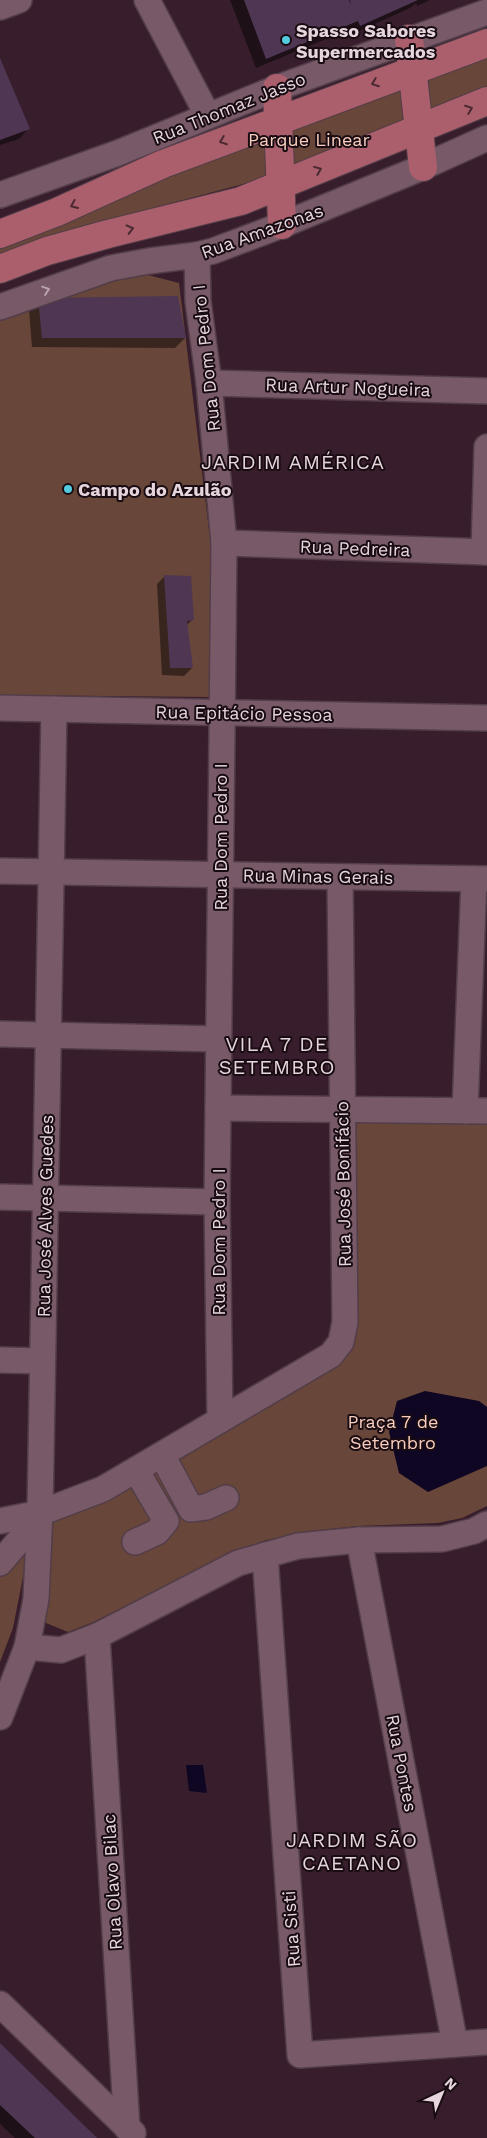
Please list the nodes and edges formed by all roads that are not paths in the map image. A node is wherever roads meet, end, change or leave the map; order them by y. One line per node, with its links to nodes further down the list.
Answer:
1 (19, 0): 3 (street)
2 (147, 0): 10 (street)
3 (0, 7)
4 (487, 12): 5 (street, Rua Thomaz Jasso)
5 (409, 39): 7 (main road); 8 (street, Rua Thomaz Jasso)
6 (487, 43): 7 (main road)
7 (413, 69): 11 (main road, one-way to 11); 12 (main road)
8 (277, 88): 10 (street, Rua Thomaz Jasso); 11 (main road)
9 (487, 101): 12 (main road, one-way to 9)
10 (208, 116): 16 (street, Rua Thomaz Jasso)
11 (278, 120): 15 (main road); 18 (main road, one-way to 18)
12 (419, 128): 14 (main road); 15 (main road, one-way to 12)
13 (487, 138): 14 (street, Rua Amazonas)
14 (423, 167): 17 (street, Rua Amazonas)
15 (281, 185): 17 (main road); 20 (main road, one-way to 15)
16 (0, 196)
17 (282, 225): 19 (street, Rua Amazonas)
18 (0, 234)
19 (197, 256): 21 (street, Rua Amazonas, one-way to 19); 22 (street, Rua Dom Pedro I)
20 (0, 269)
21 (0, 307)
22 (209, 383): 23 (street, Rua Artur Nogueira); 25 (street, Rua Dom Pedro I)
23 (487, 391)
24 (487, 447): 26 (street)
25 (224, 543): 26 (street, Rua Pedreira); 29 (street, Rua Dom Pedro I)
26 (485, 552)
27 (0, 708): 28 (street, Rua Epitácio Pessoa)
28 (54, 709): 29 (street, Rua Epitácio Pessoa); 32 (street, Rua José Alves Guedes)
29 (221, 712): 30 (street, Rua Epitácio Pessoa); 33 (street, Rua Dom Pedro I)
30 (487, 718)
31 (0, 870): 32 (street, Rua Minas Gerais)
32 (51, 872): 33 (street, Rua Minas Gerais); 37 (street, Rua José Alves Guedes)
33 (219, 874): 34 (street, Rua Minas Gerais); 38 (street, Rua Dom Pedro I)
34 (340, 877): 35 (street, Rua Minas Gerais); 40 (street, Rua José Bonifácio)
35 (481, 879): 41 (street)
36 (0, 1034): 37 (street)
37 (48, 1035): 38 (street); 43 (street, Rua José Alves Guedes)
38 (218, 1039): 39 (street, Rua Dom Pedro I)
39 (218, 1108): 40 (street); 44 (street, Rua Dom Pedro I)
40 (342, 1108): 41 (street); 47 (street, Rua José Bonifácio)
41 (476, 1111)
42 (0, 1197): 43 (street)
43 (45, 1198): 44 (street); 46 (street, Rua José Alves Guedes)
44 (217, 1202): 47 (street, Rua Dom Pedro I)
45 (0, 1360): 46 (street)
46 (42, 1361): 51 (street, Rua José Alves Guedes)
47 (220, 1420): 48 (street)
48 (162, 1454): 49 (street); 50 (street)
49 (136, 1470): 51 (street); 55 (street)
50 (226, 1498)
51 (40, 1515): 52 (street); 57 (street); 59 (street, Rua José Alves Guedes)
52 (0, 1521)
53 (487, 1524): 54 (street)
54 (359, 1540): 56 (street); 63 (street, Rua Pontes)
55 (135, 1542)
56 (265, 1555): 58 (street); 63 (street, Rua Sisti)
57 (0, 1563)
58 (97, 1636): 59 (street); 64 (street, Rua Olavo Bilac)
59 (27, 1647): 60 (street, Rua José Alves Guedes)
60 (0, 1717)
61 (0, 2004): 64 (street)
62 (487, 2042): 63 (street, Rua Sisti)
63 (456, 2044)
64 (132, 2133)

